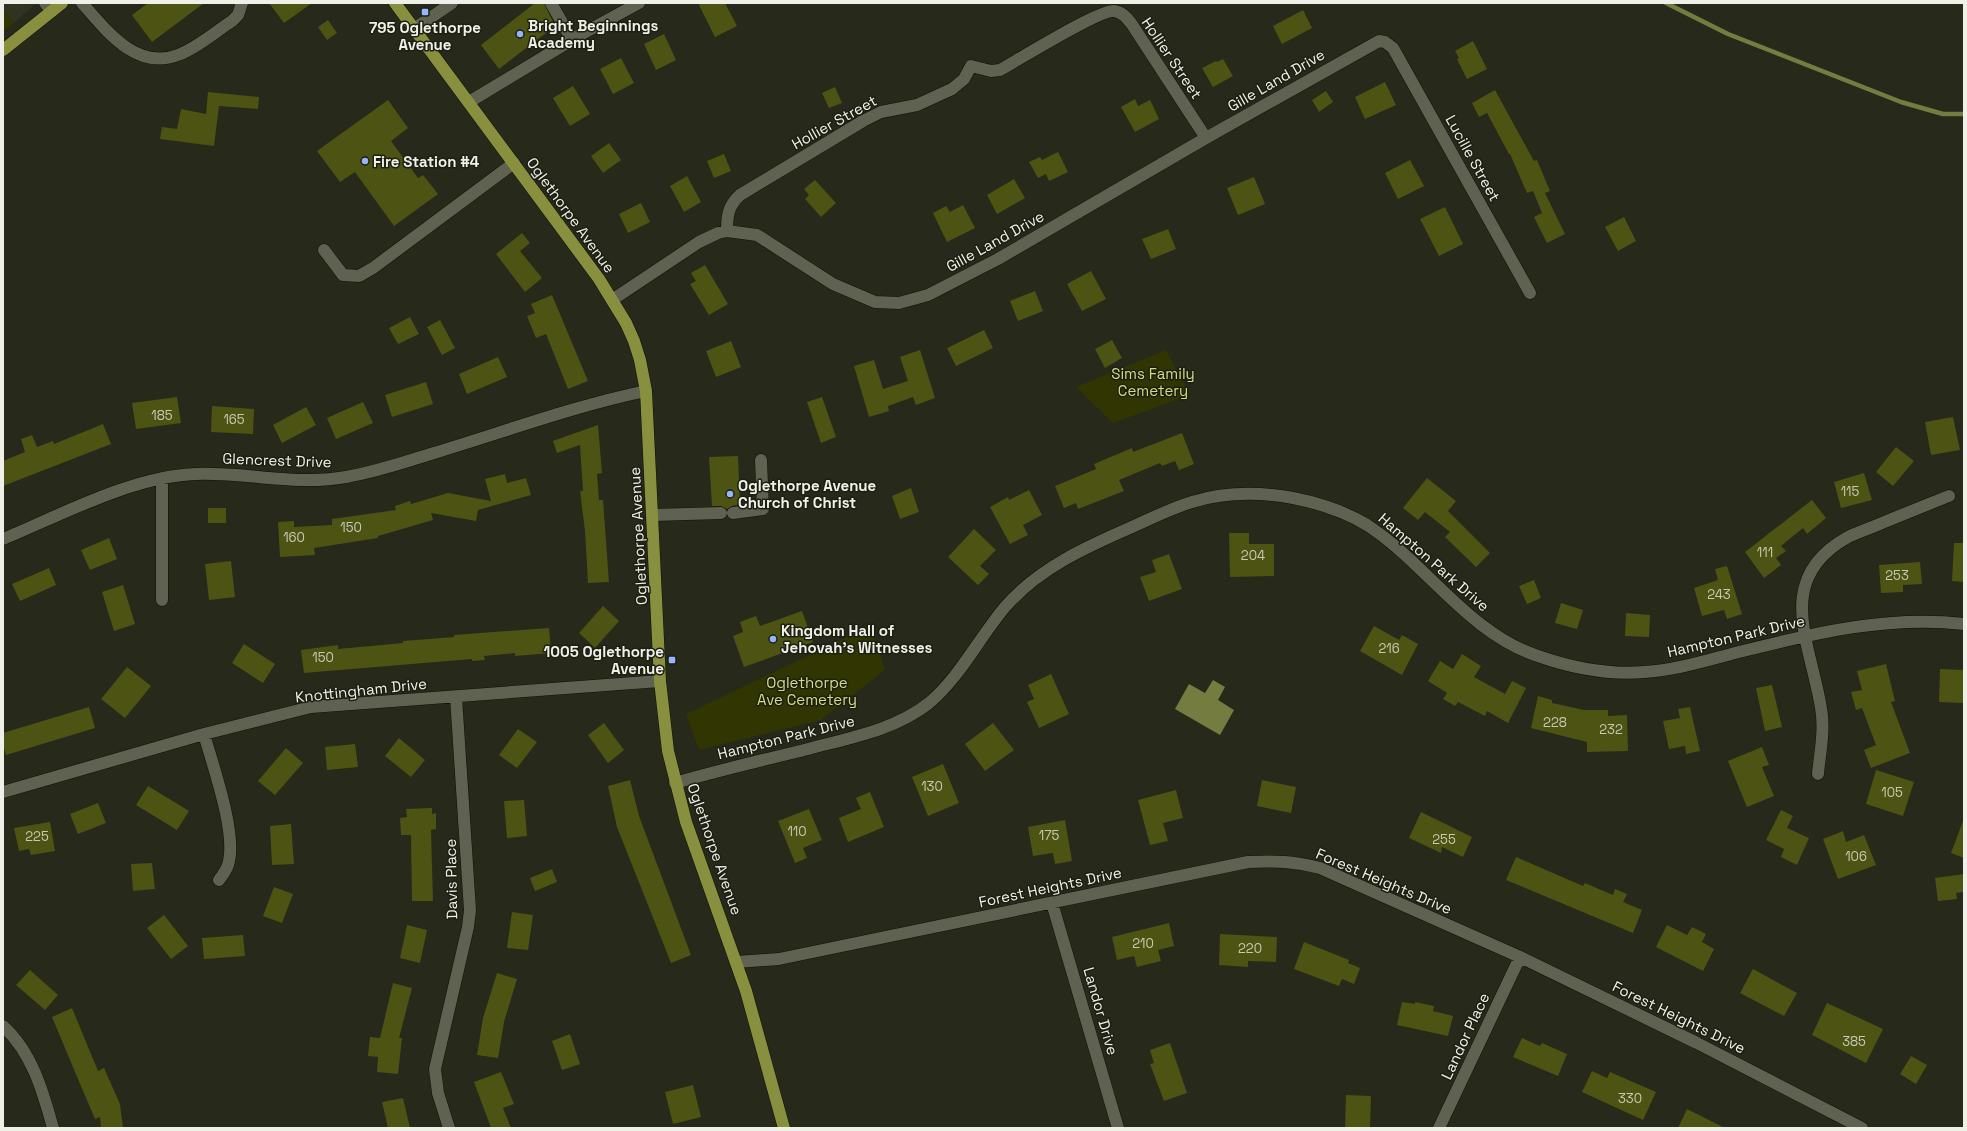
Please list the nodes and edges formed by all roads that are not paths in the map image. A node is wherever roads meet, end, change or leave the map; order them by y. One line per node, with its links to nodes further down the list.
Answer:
1 (62, 3): 8 (main road)
2 (82, 3): 3 (street)
3 (242, 3)
4 (395, 3): 9 (main road, Oglethorpe Avenue)
5 (452, 3): 9 (street)
6 (550, 3): 10 (street)
7 (639, 3): 10 (street)
8 (49, 7): 12 (main road)
9 (414, 29): 13 (main road, Oglethorpe Avenue)
10 (572, 40): 13 (street)
11 (1385, 42): 14 (street, Gille Land Drive); 18 (street, Lucille Street)
12 (3, 50)
13 (469, 102): 15 (main road, Oglethorpe Avenue)
14 (1206, 138): 16 (street, Gille Land Drive); 16 (street, Hollier Street)
15 (514, 163): 17 (street); 19 (main road, Oglethorpe Avenue)
16 (727, 231): 19 (street, Gille Land Drive)
17 (324, 250)
18 (1530, 293)
19 (612, 300): 20 (main road, Oglethorpe Avenue)
20 (646, 391): 22 (street, Glencrest Drive); 24 (main road, Oglethorpe Avenue)
21 (761, 460): 24 (street)
22 (162, 478): 25 (street, Glencrest Drive); 26 (street)
23 (1949, 496): 28 (street)
24 (653, 515): 29 (main road, Oglethorpe Avenue)
25 (3, 539)
26 (162, 600)
27 (1964, 624): 28 (street, Hampton Park Drive)
28 (1805, 635): 32 (street); 33 (street, Hampton Park Drive)
29 (660, 681): 30 (street, Knottingham Drive); 33 (main road, Oglethorpe Avenue)
30 (456, 696): 31 (street, Knottingham Drive); 41 (street, Davis Place)
31 (204, 734): 34 (street, Knottingham Drive); 35 (street)
32 (1818, 774)
33 (675, 783): 38 (main road, Oglethorpe Avenue)
34 (3, 792)
35 (219, 880)
36 (1052, 903): 37 (street, Forest Heights Drive); 38 (street, Forest Heights Drive); 43 (street, Landor Drive)
37 (1520, 957): 44 (street, Landor Place); 45 (street, Forest Heights Drive)
38 (737, 962): 42 (main road, Oglethorpe Avenue)
39 (3, 1026): 40 (street)
40 (53, 1128)
41 (449, 1128)
42 (784, 1128)
43 (1118, 1128)
44 (1439, 1128)
45 (1862, 1128)

